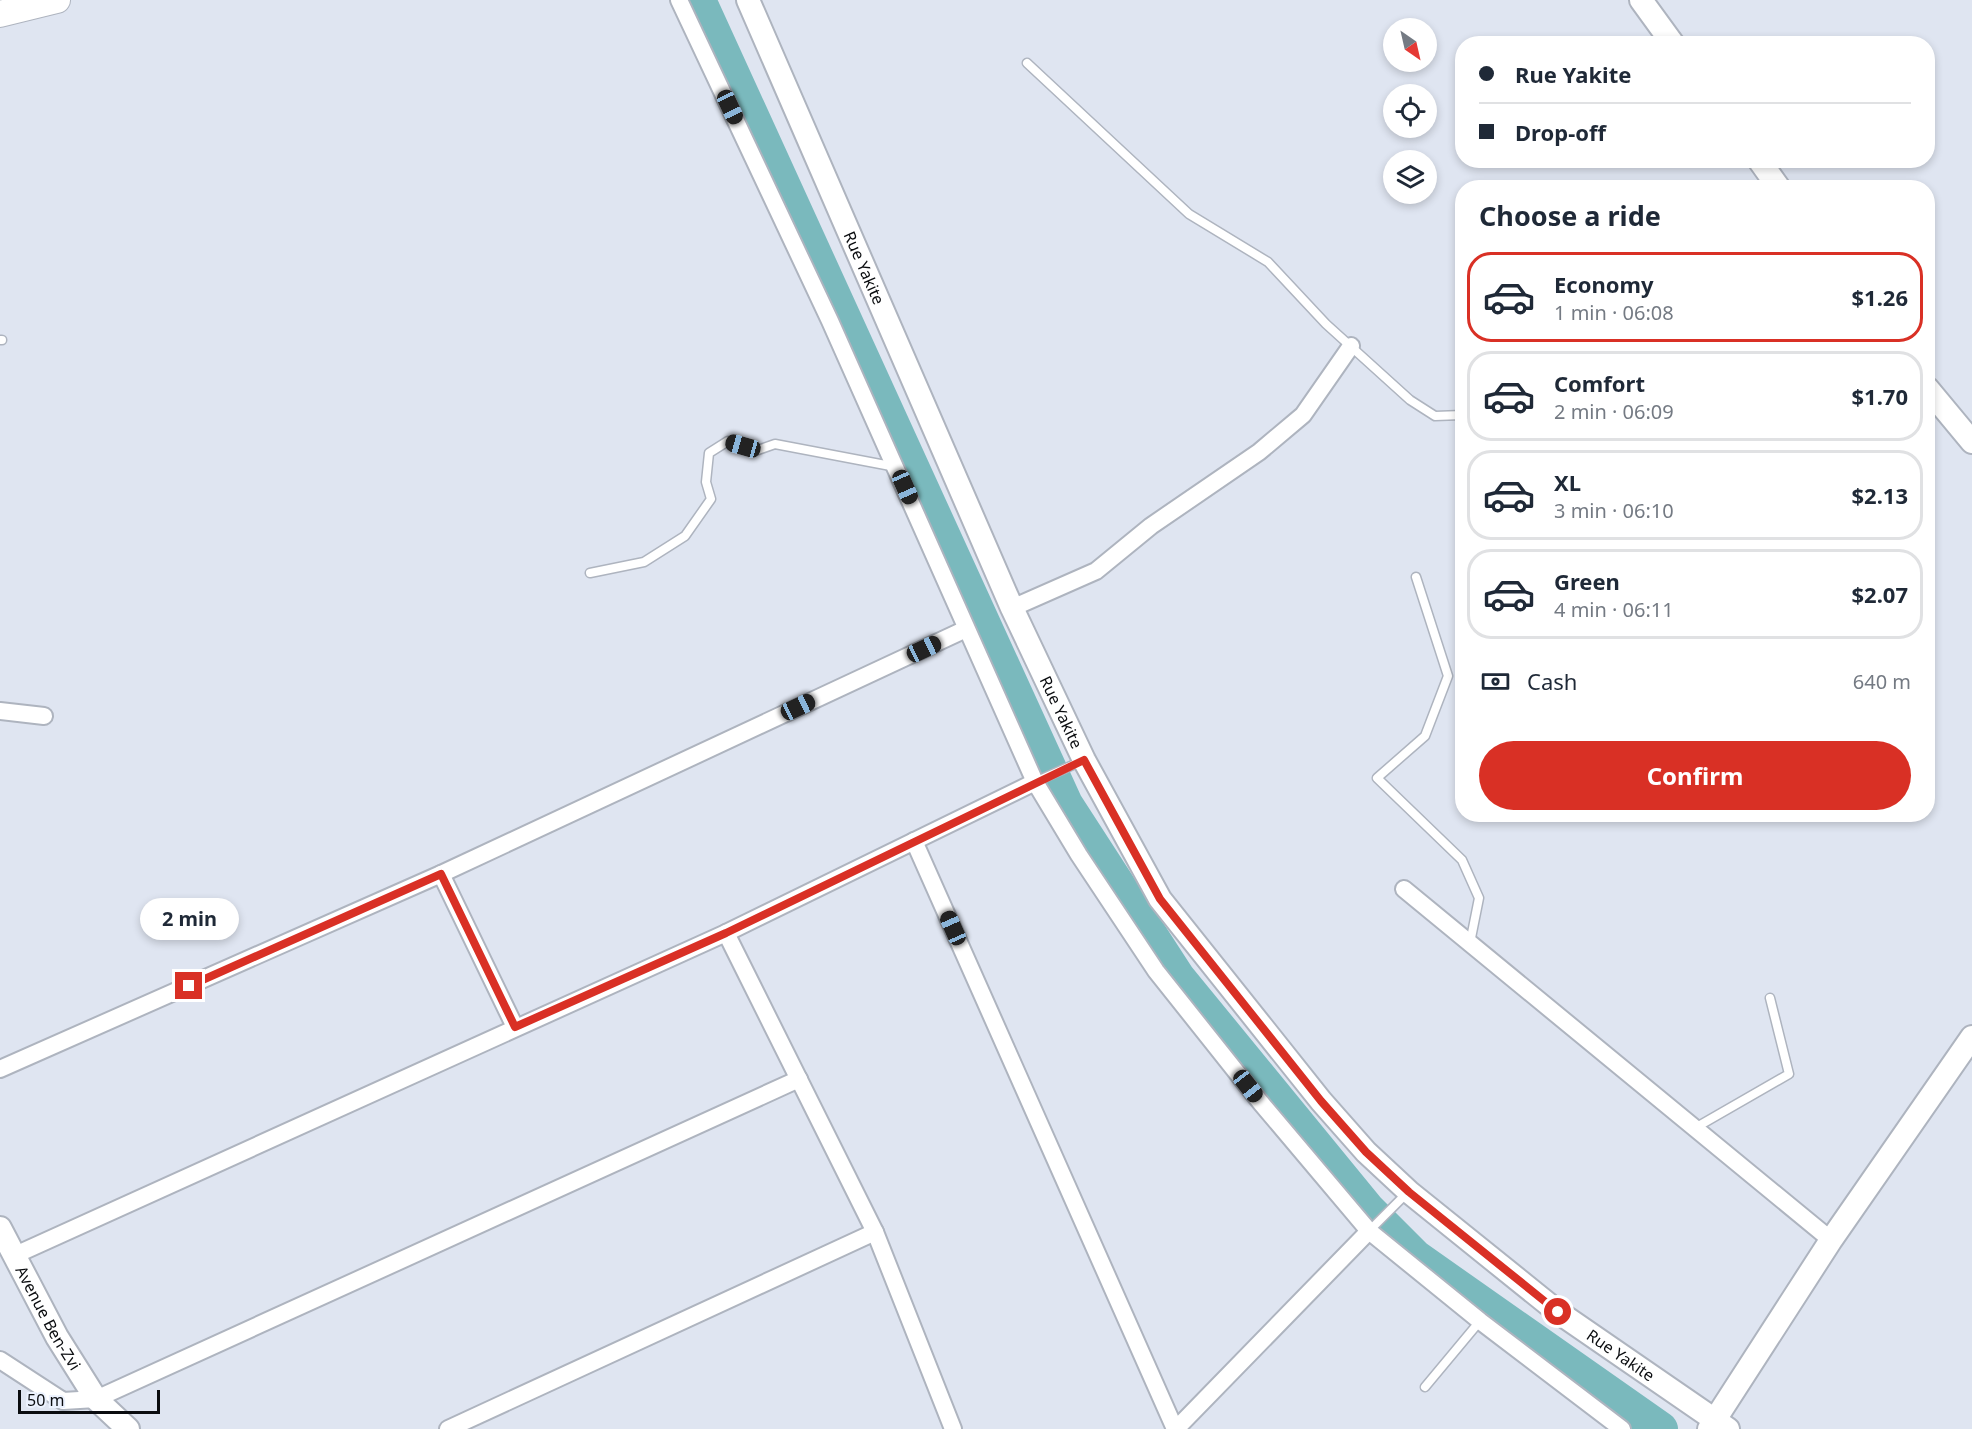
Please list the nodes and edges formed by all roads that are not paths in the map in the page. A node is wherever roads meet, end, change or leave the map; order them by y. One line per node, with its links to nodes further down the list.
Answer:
1 (57, 0): 5 (main road)
2 (680, 0): 12 (street)
3 (748, 0): 15 (main road, Rue Yakite)
4 (1641, 0): 6 (main road)
5 (0, 14)
6 (1667, 36)
7 (1027, 63): 8 (lane)
8 (1351, 346): 10 (lane); 15 (street)
9 (1935, 397): 11 (main road)
10 (1455, 415)
11 (1972, 442)
12 (896, 467): 13 (lane); 16 (street)
13 (590, 573)
14 (1416, 577): 25 (lane)
15 (1012, 608): 19 (main road, Rue Yakite)
16 (966, 629): 20 (street); 22 (street)
17 (0, 711): 18 (street)
18 (44, 716)
19 (1074, 765): 20 (lane); 32 (main road, Rue Yakite)
20 (1040, 780): 21 (street); 34 (street)
21 (914, 841): 24 (street); 46 (street)
22 (441, 874): 27 (street); 29 (street)
23 (1404, 890): 25 (street)
24 (726, 933): 27 (street); 30 (street)
25 (1470, 944): 31 (street)
26 (1770, 998): 31 (lane)
27 (515, 1027): 37 (street)
28 (1972, 1037): 36 (main road)
29 (0, 1069)
30 (798, 1079): 35 (street); 41 (street)
31 (1695, 1128): 36 (street)
32 (1409, 1192): 34 (lane); 42 (main road, Rue Yakite)
33 (0, 1228): 37 (main road, Avenue Ben-Zvi)
34 (1371, 1229): 38 (street); 46 (street)
35 (875, 1232): 43 (street); 45 (street)
36 (1831, 1240): 42 (main road)
37 (13, 1256): 41 (main road, Avenue Ben-Zvi)
38 (1480, 1321): 40 (lane); 47 (street)
39 (0, 1360): 41 (street)
40 (1425, 1387)
41 (96, 1399): 44 (main road, Avenue Ben-Zvi)
42 (1717, 1426)
43 (950, 1428)
44 (128, 1429)
45 (448, 1429)
46 (1176, 1429)
47 (1622, 1429)

